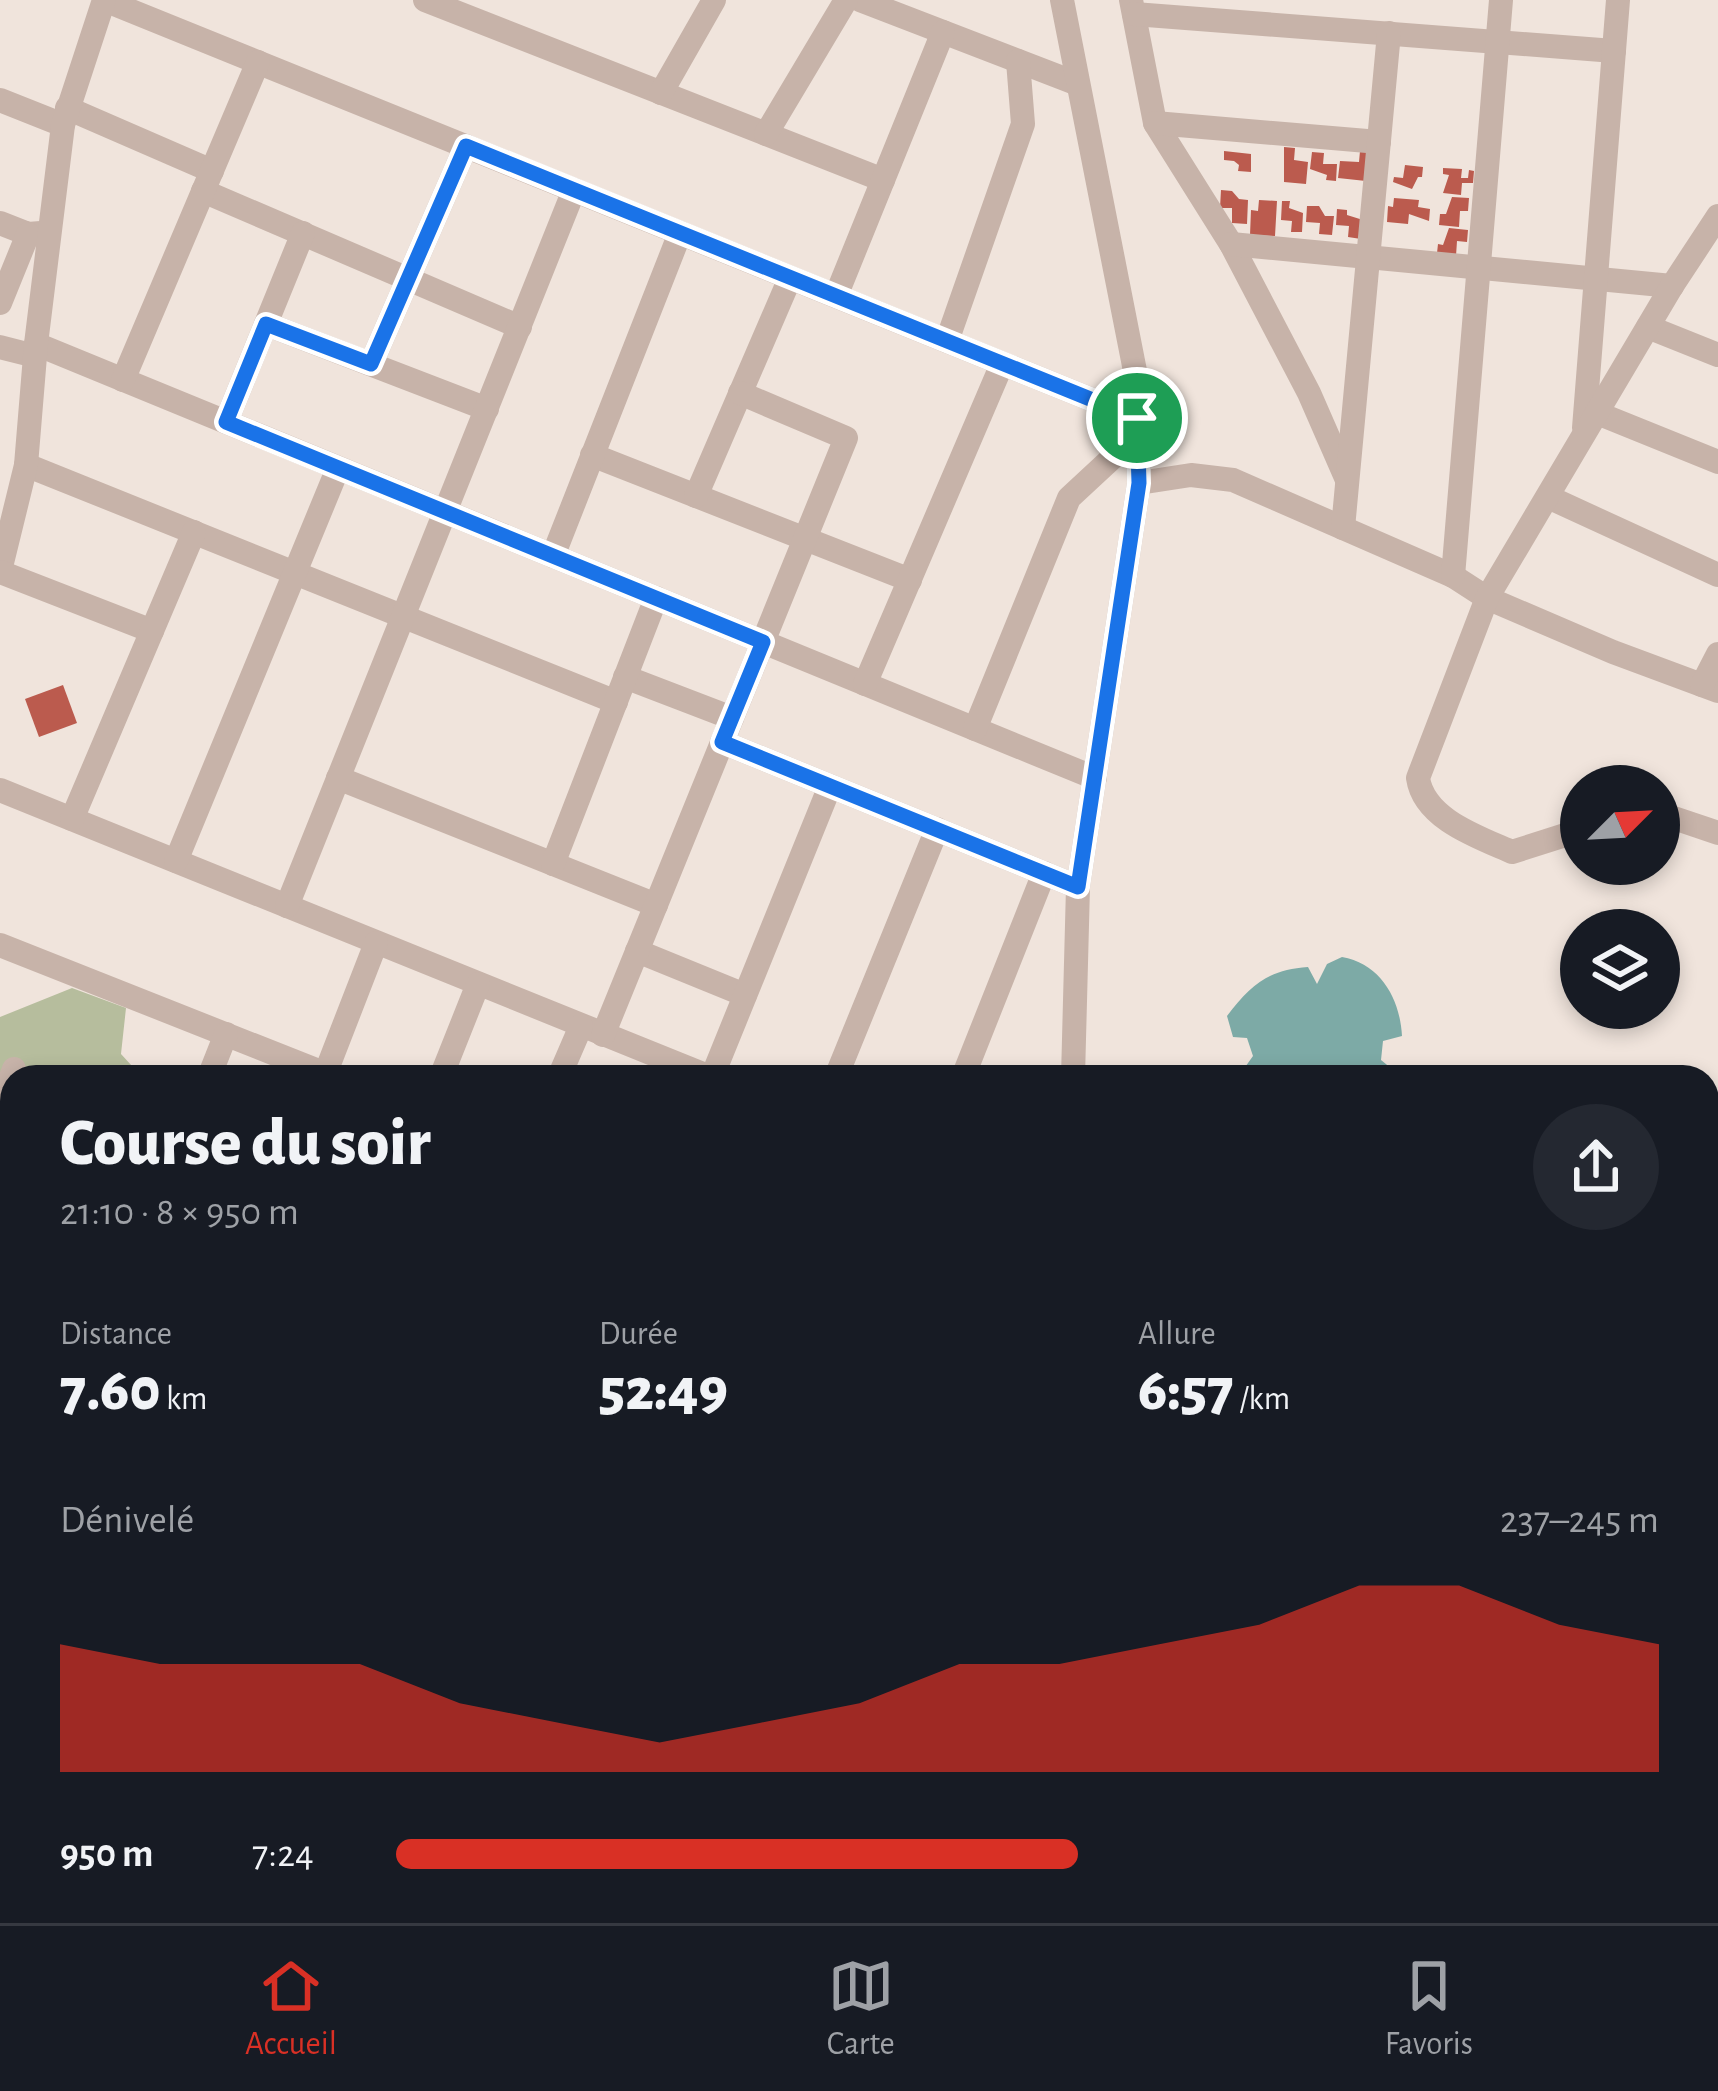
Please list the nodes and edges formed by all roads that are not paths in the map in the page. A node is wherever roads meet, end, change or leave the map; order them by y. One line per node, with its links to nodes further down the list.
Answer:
1 (104, 0): 17 (street); 21 (street)
2 (424, 0): 19 (street)
3 (714, 0): 19 (street)
4 (846, 0): 23 (street)
5 (860, 0): 9 (street)
6 (1062, 0): 18 (street)
7 (1501, 0): 14 (street)
8 (1618, 0): 15 (street)
9 (890, 6): 12 (street)
10 (1132, 7): 11 (street); 22 (street)
11 (1263, 12): 13 (street)
12 (943, 32): 16 (street); 26 (street)
13 (1389, 33): 14 (street); 24 (street)
14 (1498, 42): 15 (street); 36 (street)
15 (1614, 51): 39 (street)
16 (1018, 61): 18 (street); 46 (street)
17 (258, 62): 25 (street); 27 (street)
18 (1078, 84): 57 (street)
19 (661, 93): 23 (street)
20 (0, 100): 21 (street)
21 (65, 117): 27 (street); 31 (street)
22 (1155, 123): 24 (street); 34 (street)
23 (766, 134): 26 (street)
24 (1379, 142): 35 (street)
25 (466, 146): 28 (street); 38 (street)
26 (883, 180): 41 (street)
27 (207, 181): 32 (street); 52 (street)
28 (574, 190): 33 (street); 44 (street)
29 (0, 223): 31 (street)
30 (1714, 230): 40 (street)
31 (39, 233): 42 (street); 48 (street)
32 (303, 233): 38 (street); 43 (street)
33 (680, 233): 37 (street); 59 (street)
34 (1231, 244): 35 (street); 63 (street)
35 (1368, 257): 36 (street); 63 (street)
36 (1478, 268): 39 (street); 75 (street)
37 (790, 278): 41 (street); 53 (street)
38 (408, 279): 44 (street); 50 (street)
39 (1596, 279): 40 (street); 58 (street)
40 (1672, 286): 45 (street)
41 (836, 296): 46 (street)
42 (0, 303)
43 (266, 324): 50 (street); 56 (street)
44 (520, 327): 54 (street)
45 (1648, 327): 49 (street); 55 (street)
46 (947, 341): 51 (street)
47 (0, 346): 48 (street)
48 (35, 350): 52 (street); 61 (street)
49 (1718, 355)
50 (371, 364): 54 (street)
51 (1002, 364): 57 (street); 76 (street)
52 (123, 380): 56 (street)
53 (740, 393): 65 (street); 70 (street)
54 (487, 410): 67 (street)
55 (1597, 413): 58 (street); 60 (street)
56 (226, 422): 62 (street)
57 (1137, 426): 64 (street); 87 (street)
58 (1583, 436): 66 (street)
59 (592, 455): 65 (street); 71 (street)
60 (1718, 462)
61 (26, 465): 69 (street); 72 (street)
62 (338, 468): 67 (street); 73 (street)
63 (1347, 480): 68 (street)
64 (1139, 483): 68 (street); 90 (street)
65 (696, 496): 70 (street)
66 (1547, 496): 74 (street); 78 (street)
67 (446, 512): 71 (street); 79 (street)
68 (1342, 528): 75 (street)
69 (194, 532): 73 (street); 80 (street)
70 (805, 539): 76 (street); 81 (street)
71 (553, 556): 77 (street)
72 (0, 572): 80 (street)
73 (295, 573): 79 (street); 98 (street)
74 (1718, 575)
75 (1453, 576): 78 (street)
76 (910, 580): 84 (street)
77 (656, 598): 81 (street); 83 (street)
78 (1487, 598): 85 (street); 97 (street)
79 (404, 616): 86 (street); 89 (street)
80 (152, 631): 93 (street)
81 (763, 642): 84 (street); 88 (street)
82 (1718, 654): 85 (street)
83 (625, 677): 86 (street); 88 (street)
84 (865, 684): 87 (street)
85 (1710, 688)
86 (616, 702): 99 (street)
87 (975, 729): 90 (street)
88 (727, 730): 91 (street); 102 (street)
89 (338, 778): 99 (street); 103 (street)
90 (1095, 778): 101 (street)
91 (830, 786): 95 (street); 108 (street)
92 (0, 790): 93 (street)
93 (72, 819): 98 (street)
94 (1680, 820): 96 (street)
95 (937, 829): 100 (street); 118 (street)
96 (1718, 833)
97 (1560, 837)
98 (176, 861): 103 (street)
99 (553, 864): 102 (street)
100 (1045, 873): 101 (street); 119 (street)
101 (1078, 887): 120 (street)
102 (656, 905): 106 (street)
103 (287, 906): 104 (street)
104 (376, 943): 107 (street); 113 (street)
105 (0, 945): 110 (street)
106 (637, 951): 108 (street); 109 (street)
107 (478, 984): 109 (street); 114 (street)
108 (745, 995): 117 (street)
109 (592, 1030): 115 (street); 116 (street)
110 (226, 1034): 111 (street); 112 (street)
111 (214, 1065)
112 (299, 1065)
113 (329, 1065)
114 (446, 1065)
115 (567, 1065)
116 (664, 1065)
117 (716, 1065)
118 (841, 1065)
119 (968, 1065)
120 (1073, 1065)

